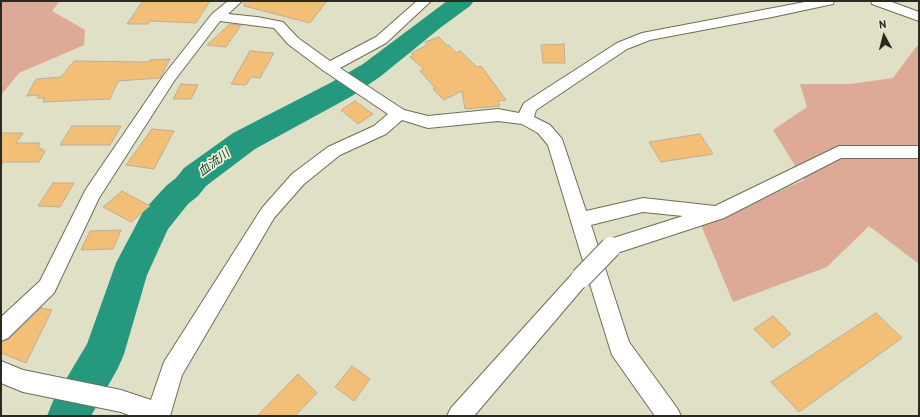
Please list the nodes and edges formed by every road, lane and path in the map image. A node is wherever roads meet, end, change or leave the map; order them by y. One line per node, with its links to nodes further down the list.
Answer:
1 (236, 1): 6 (street)
2 (425, 1): 7 (street)
3 (828, 1): 9 (street)
4 (876, 1): 5 (street)
5 (917, 12)
6 (217, 17): 7 (street); 13 (street)
7 (330, 68): 8 (street)
8 (399, 114): 9 (street); 15 (street)
9 (525, 119): 12 (street)
10 (919, 152): 11 (street)
11 (718, 213): 12 (street); 16 (street, bridge)
12 (580, 220): 17 (street)
13 (1, 332)
14 (1, 372): 15 (street)
15 (158, 415)
16 (459, 416)
17 (669, 416)

